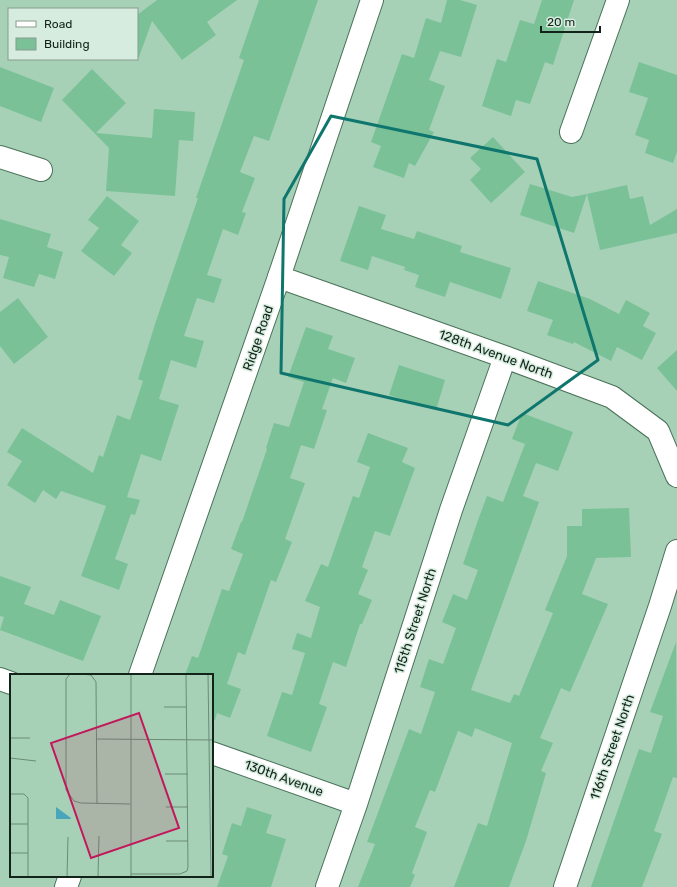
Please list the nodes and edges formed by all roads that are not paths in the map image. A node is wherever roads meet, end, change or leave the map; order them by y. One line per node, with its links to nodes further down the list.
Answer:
1 (372, 0): 6 (street, Ridge Road)
2 (618, 0): 3 (street)
3 (571, 132)
4 (0, 157): 5 (street)
5 (41, 170)
6 (279, 277): 7 (street, 128th Avenue North); 10 (street, Ridge Road)
7 (505, 357): 8 (street, 128th Avenue North); 14 (street, 115th Street North)
8 (677, 476)
9 (677, 550): 18 (street, 116th Street North)
10 (140, 674)
11 (0, 679): 12 (street)
12 (10, 683)
13 (213, 753): 14 (street, 130th Avenue)
14 (356, 804): 17 (street, 115th Street North)
15 (70, 877): 16 (street)
16 (66, 887)
17 (327, 887)
18 (565, 887)

